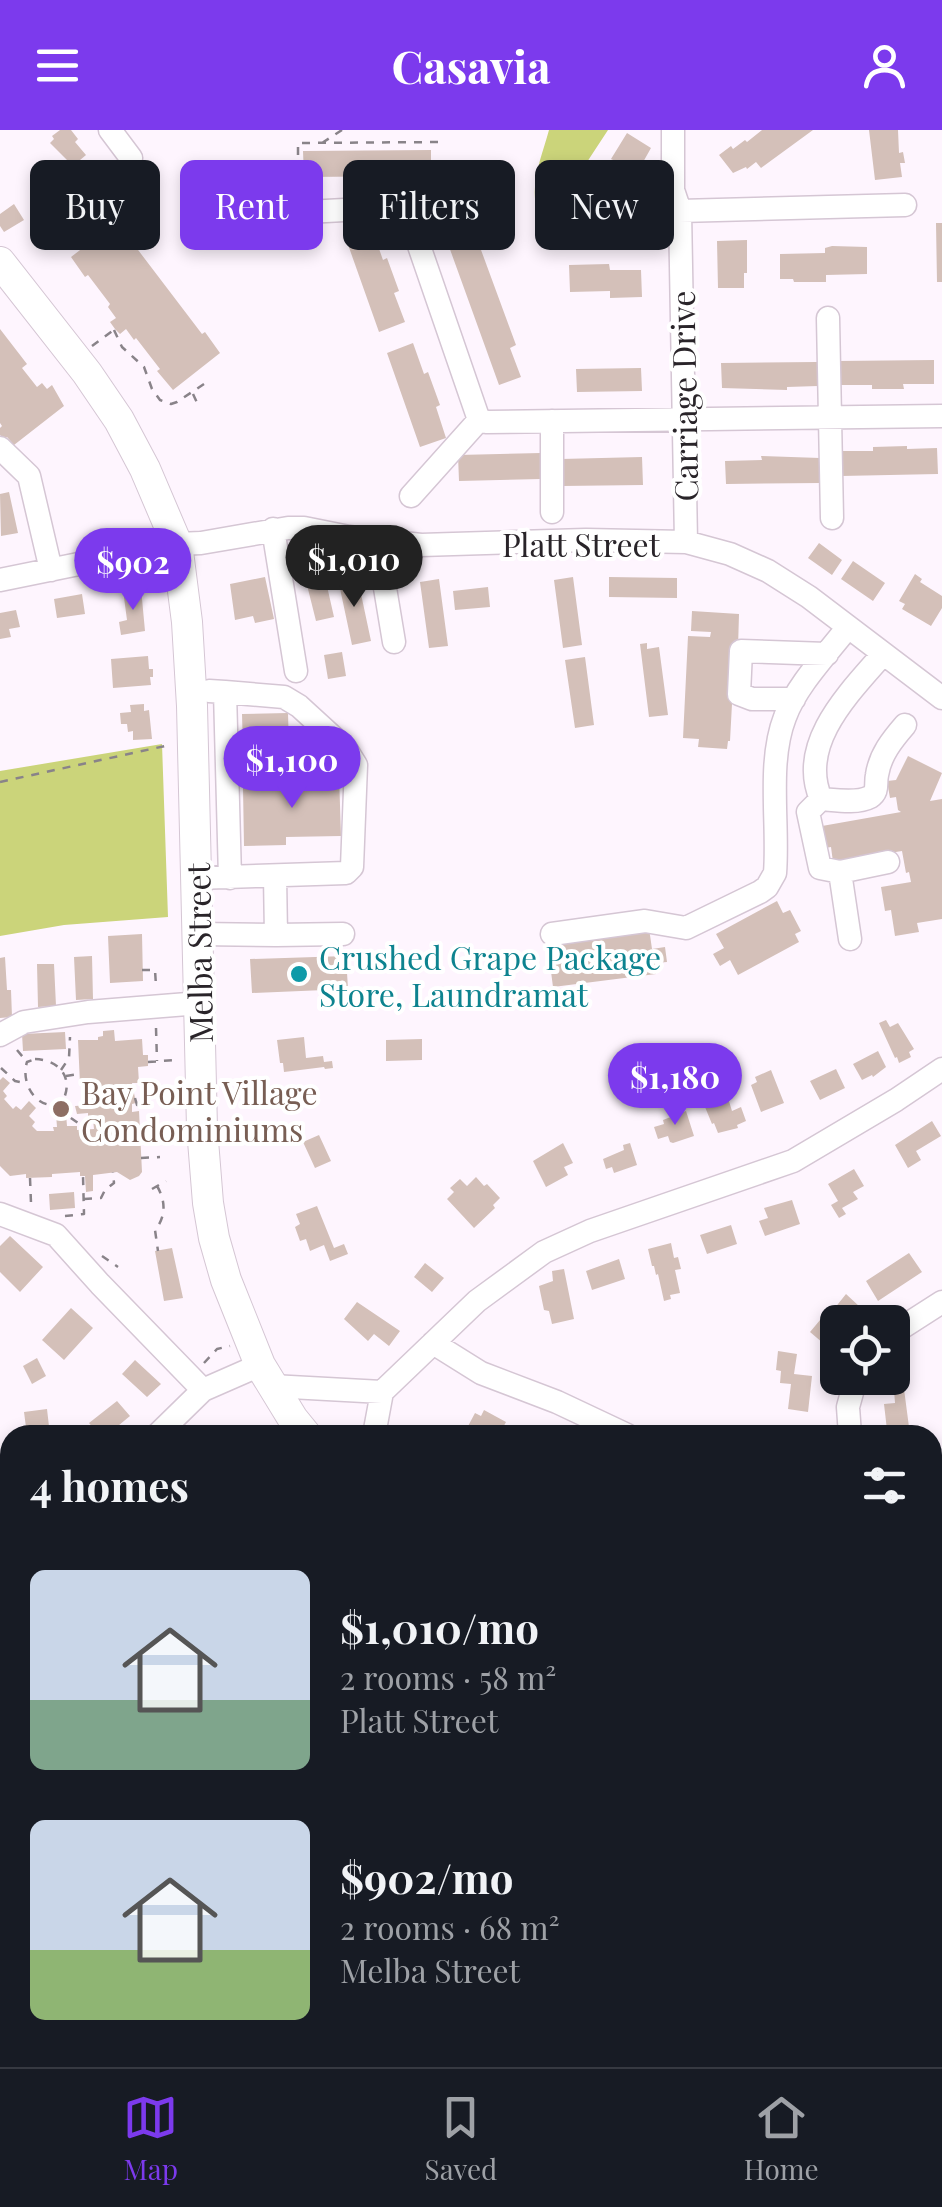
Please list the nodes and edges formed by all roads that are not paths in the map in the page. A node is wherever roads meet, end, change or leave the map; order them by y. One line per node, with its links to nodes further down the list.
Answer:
1 (110, 130): 3 (street)
2 (673, 130): 5 (street, Carriage Drive)
3 (130, 158)
4 (905, 205): 5 (street)
5 (680, 211): 12 (street, Carriage Drive)
6 (420, 250): 11 (street)
7 (0, 262): 21 (main road, Melba Street)
8 (828, 318): 10 (street)
9 (942, 416): 10 (street)
10 (830, 418): 12 (street); 17 (street)
11 (479, 420): 13 (street); 15 (street)
12 (684, 420): 13 (street); 20 (street, Carriage Drive)
13 (552, 421): 16 (street)
14 (0, 448): 22 (street)
15 (412, 496)
16 (552, 512)
17 (832, 518)
18 (273, 529): 19 (street, Platt Street); 21 (street, Platt Street); 28 (street)
19 (377, 540): 20 (street, Platt Street); 25 (street)
20 (686, 542): 24 (street, Platt Street)
21 (177, 544): 22 (street, Platt Street); 29 (main road, Melba Street)
22 (51, 570): 23 (street, Platt Street)
23 (0, 580)
24 (848, 628): 26 (street); 27 (street, Platt Street)
25 (394, 642)
26 (828, 654): 31 (street); 31 (street)
27 (883, 654): 32 (street, Platt Street); 34 (street)
28 (296, 671)
29 (191, 690): 30 (street); 38 (main road, Melba Street)
30 (225, 692): 37 (street); 39 (street)
31 (794, 698): 42 (street)
32 (942, 698)
33 (904, 725): 34 (street)
34 (821, 799): 36 (street)
35 (888, 862): 36 (street)
36 (840, 872): 44 (street)
37 (275, 876): 39 (street); 43 (street)
38 (196, 878): 39 (street); 40 (main road, Melba Street)
39 (230, 878)
40 (198, 934): 43 (street); 45 (main road, Melba Street)
41 (342, 934): 43 (street)
42 (552, 934)
43 (276, 935)
44 (850, 940)
45 (200, 1004): 46 (street); 52 (main road, Melba Street)
46 (0, 1035)
47 (942, 1070): 51 (street)
48 (0, 1214): 53 (street)
49 (942, 1302): 50 (street)
50 (910, 1322)
51 (433, 1343): 54 (street); 59 (street)
52 (266, 1376): 53 (street); 54 (street); 57 (main road, Melba Street)
53 (203, 1390): 56 (street)
54 (382, 1392): 58 (street)
55 (851, 1395): 60 (street)
56 (167, 1425)
57 (299, 1425)
58 (376, 1425)
59 (605, 1425)
60 (849, 1425)

